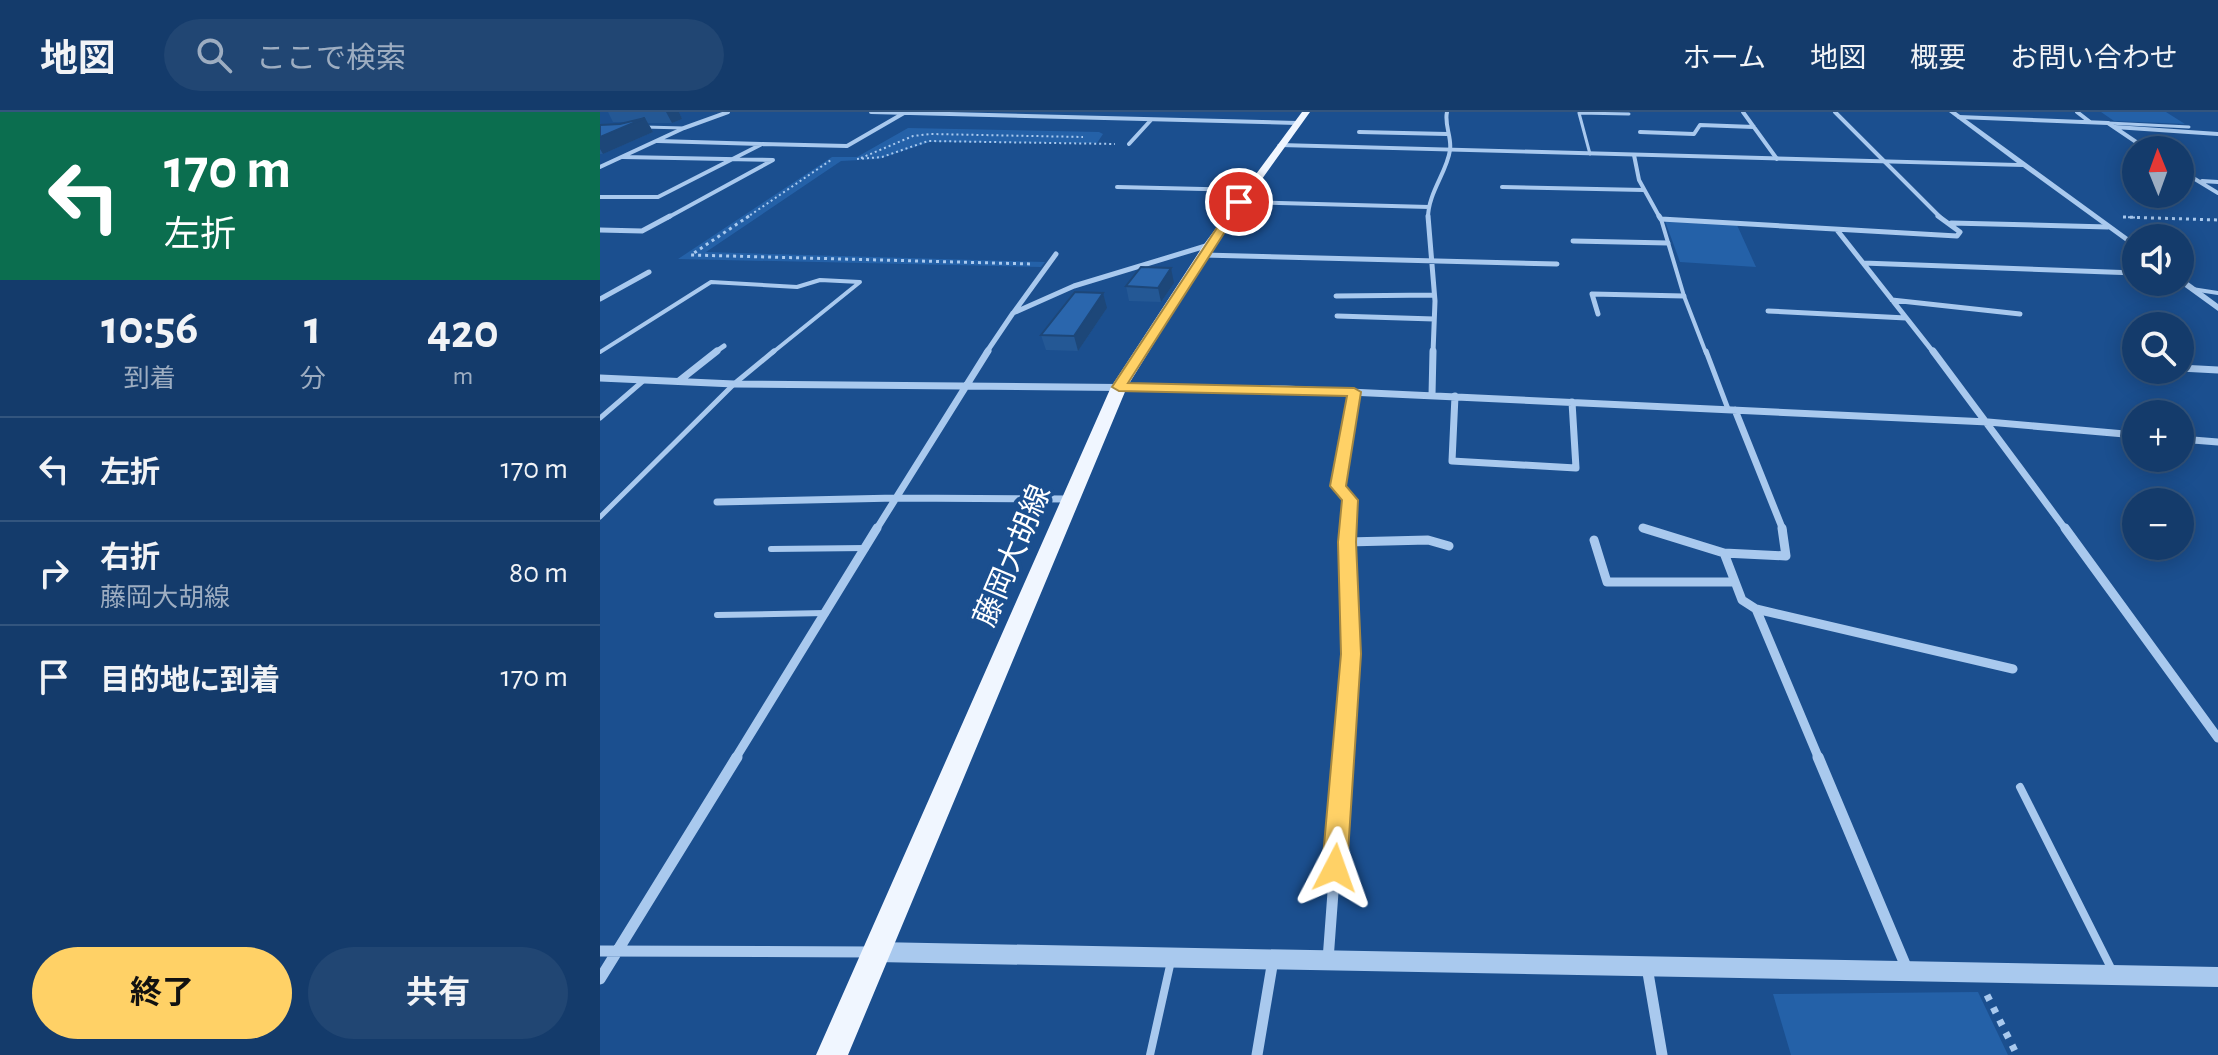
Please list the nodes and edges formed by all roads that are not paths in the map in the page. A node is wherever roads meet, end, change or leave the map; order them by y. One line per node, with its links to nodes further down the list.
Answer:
1 (728, 112): 24 (street)
2 (871, 112): 9 (street)
3 (1017, 112): 13 (street)
4 (1185, 112): 16 (street)
5 (1447, 112): 28 (street)
6 (1743, 112): 21 (street)
7 (1835, 112): 42 (street)
8 (2077, 112): 17 (street)
9 (905, 113): 10 (street); 32 (street)
10 (922, 113): 13 (street)
11 (1629, 114): 36 (lane)
12 (1955, 114): 17 (street); 43 (street)
13 (1011, 116): 15 (street)
14 (1302, 118): 16 (street); 34 (main road, 藤岡大胡線)
15 (1151, 120): 16 (street); 33 (street)
16 (1178, 120)
17 (2090, 122): 18 (street)
18 (2108, 123): 22 (street); 23 (lane)
19 (631, 127): 20 (lane)
20 (647, 127): 24 (lane); 25 (lane)
21 (1754, 127): 27 (street); 41 (street)
22 (2115, 127): 29 (street); 30 (street)
23 (2189, 127)
24 (684, 128): 31 (street)
25 (637, 132)
26 (1359, 132): 28 (street)
27 (1640, 132)
28 (1447, 134): 35 (street)
29 (2218, 134)
30 (2128, 136)
31 (657, 141): 32 (street); 39 (street)
32 (762, 144): 40 (street)
33 (1129, 144)
34 (1280, 145): 35 (street); 52 (main road, 藤岡大胡線)
35 (1450, 150): 36 (street); 54 (street)
36 (1590, 154): 37 (street)
37 (1634, 155): 41 (street); 50 (street)
38 (610, 158): 39 (lane)
39 (621, 158): 40 (street); 44 (street)
40 (736, 159): 53 (street); 58 (street)
41 (1777, 159): 42 (street)
42 (1882, 161): 43 (street); 56 (street)
43 (2024, 165): 57 (street)
44 (600, 167)
45 (2194, 179): 46 (street)
46 (2197, 181): 47 (street); 51 (street)
47 (2218, 182)
48 (1117, 187): 52 (street)
49 (1502, 187): 50 (street)
50 (1644, 190): 55 (street)
51 (2218, 193)
52 (1243, 196): 54 (street); 63 (main road, 藤岡大胡線)
53 (600, 197)
54 (1429, 207): 65 (street)
55 (1661, 219): 59 (street); 62 (lane)
56 (1950, 223): 57 (street); 59 (street)
57 (2108, 227): 60 (street)
58 (600, 230)
59 (1837, 230): 66 (street)
60 (2122, 237)
61 (1573, 241): 62 (street)
62 (1668, 243): 75 (lane)
63 (1206, 250): 65 (street); 80 (street); 95 (main road, 藤岡大胡線)
64 (1056, 254): 80 (street)
65 (1431, 261): 67 (street); 73 (street)
66 (1863, 263): 69 (street); 77 (street)
67 (1557, 264)
68 (649, 272): 76 (street)
69 (2122, 272)
70 (2194, 289): 72 (lane)
71 (2194, 290): 78 (street)
72 (2218, 293)
73 (1434, 295): 74 (street); 85 (street)
74 (1336, 296)
75 (1684, 296): 81 (street); 100 (lane)
76 (600, 299)
77 (1892, 300): 82 (street); 84 (street)
78 (2218, 308)
79 (1768, 311): 84 (street)
80 (1013, 313): 94 (street)
81 (1598, 314)
82 (2020, 314)
83 (1337, 316): 85 (street)
84 (1906, 318): 102 (street)
85 (1434, 319): 97 (street)
86 (724, 346): 92 (street)
87 (600, 352): 93 (lane)
88 (2194, 369): 89 (street)
89 (2218, 370)
90 (600, 378): 91 (street)
91 (643, 381): 92 (street); 101 (lane)
92 (678, 381): 93 (street)
93 (734, 384): 94 (street); 109 (lane)
94 (964, 387): 95 (street); 106 (street)
95 (1119, 387): 96 (street); 107 (main road, 藤岡大胡線)
96 (1354, 392): 97 (street); 112 (lane)
97 (1432, 395): 98 (street)
98 (1455, 396): 99 (street); 99 (street)
99 (1572, 402): 100 (street)
100 (1731, 409): 102 (street); 116 (street)
101 (600, 418)
102 (1988, 422): 103 (street); 122 (street)
103 (2122, 434)
104 (2194, 440): 105 (street)
105 (2218, 442)
106 (896, 498): 107 (street); 108 (street); 114 (street)
107 (1070, 499): 126 (main road, 藤岡大胡線)
108 (717, 502)
109 (600, 517)
110 (1643, 528): 116 (street)
111 (1594, 540): 117 (street)
112 (1347, 542): 113 (street); 129 (street)
113 (1449, 546)
114 (866, 548): 115 (lane); 119 (street)
115 (771, 549)
116 (1724, 553): 117 (street)
117 (1735, 582): 118 (street)
118 (1756, 609): 121 (street); 131 (street)
119 (826, 613): 120 (lane); 125 (street)
120 (717, 615)
121 (2013, 669)
122 (2218, 738)
123 (2020, 787): 132 (lane)
124 (600, 951): 125 (street)
125 (615, 952): 126 (street); 134 (street)
126 (876, 952): 127 (street); 135 (main road, 藤岡大胡線)
127 (1172, 957): 128 (street); 136 (lane)
128 (1273, 959): 129 (street); 137 (street)
129 (1328, 960): 130 (street)
130 (1647, 966): 131 (street); 138 (street)
131 (1908, 972): 132 (street)
132 (2115, 975): 133 (street)
133 (2218, 977)
134 (600, 979)
135 (832, 1055)
136 (1150, 1055)
137 (1257, 1055)
138 (1662, 1055)

